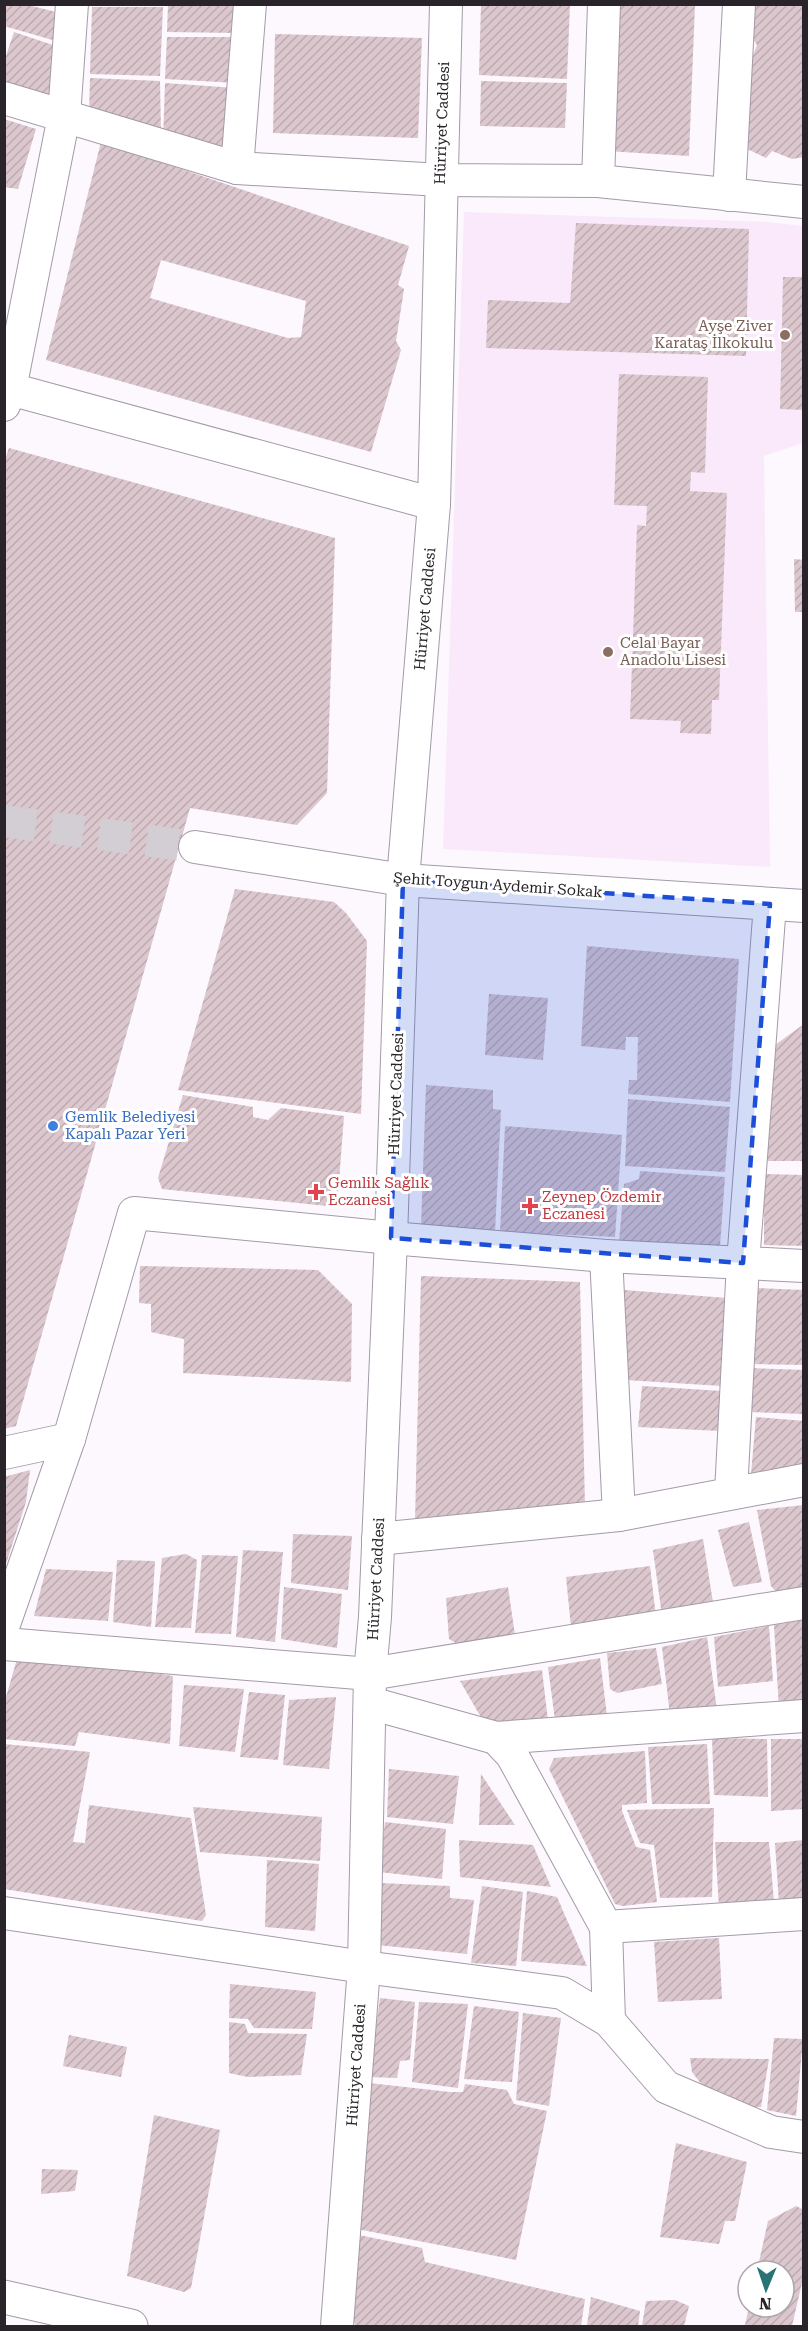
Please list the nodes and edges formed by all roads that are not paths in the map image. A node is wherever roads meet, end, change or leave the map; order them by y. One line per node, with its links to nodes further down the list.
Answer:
1 (72, 4): 7 (street)
2 (250, 4): 8 (street)
3 (446, 4): 9 (street, Hürriyet Caddesi)
4 (604, 4): 10 (street)
5 (739, 4): 11 (street)
6 (4, 98): 7 (street)
7 (64, 116): 8 (street); 13 (street)
8 (237, 168): 9 (street)
9 (441, 180): 10 (street); 14 (street, Hürriyet Caddesi)
10 (598, 181): 11 (street)
11 (729, 195): 12 (street)
12 (804, 202)
13 (6, 394): 14 (street)
14 (434, 504): 16 (street, Hürriyet Caddesi)
15 (195, 847): 16 (street, Şehit Toygun Aydemir Sokak)
16 (404, 880): 17 (street, Şehit Toygun Aydemir Sokak); 19 (street, Hürriyet Caddesi)
17 (770, 904): 18 (street, Şehit Toygun Aydemir Sokak); 21 (street)
18 (804, 906)
19 (392, 1238): 20 (street); 23 (street); 28 (street, Hürriyet Caddesi)
20 (606, 1256): 21 (street); 27 (street)
21 (744, 1263): 22 (street); 26 (street)
22 (804, 1266)
23 (69, 1439): 24 (street); 30 (street)
24 (4, 1454)
25 (804, 1480): 26 (street)
26 (732, 1493): 27 (street)
27 (619, 1515): 28 (street)
28 (378, 1539): 32 (street, Hürriyet Caddesi)
29 (804, 1603): 32 (street)
30 (4, 1624)
31 (4, 1644): 32 (street)
32 (370, 1689): 34 (street); 38 (street, Hürriyet Caddesi)
33 (804, 1716): 34 (street)
34 (496, 1738): 37 (street)
35 (4, 1913): 38 (street)
36 (804, 1914): 37 (street)
37 (606, 1927): 39 (street)
38 (364, 1967): 39 (street); 43 (street, Hürriyet Caddesi)
39 (609, 2021): 40 (street)
40 (804, 2137)
41 (4, 2297): 42 (street)
42 (131, 2326)
43 (337, 2326)

